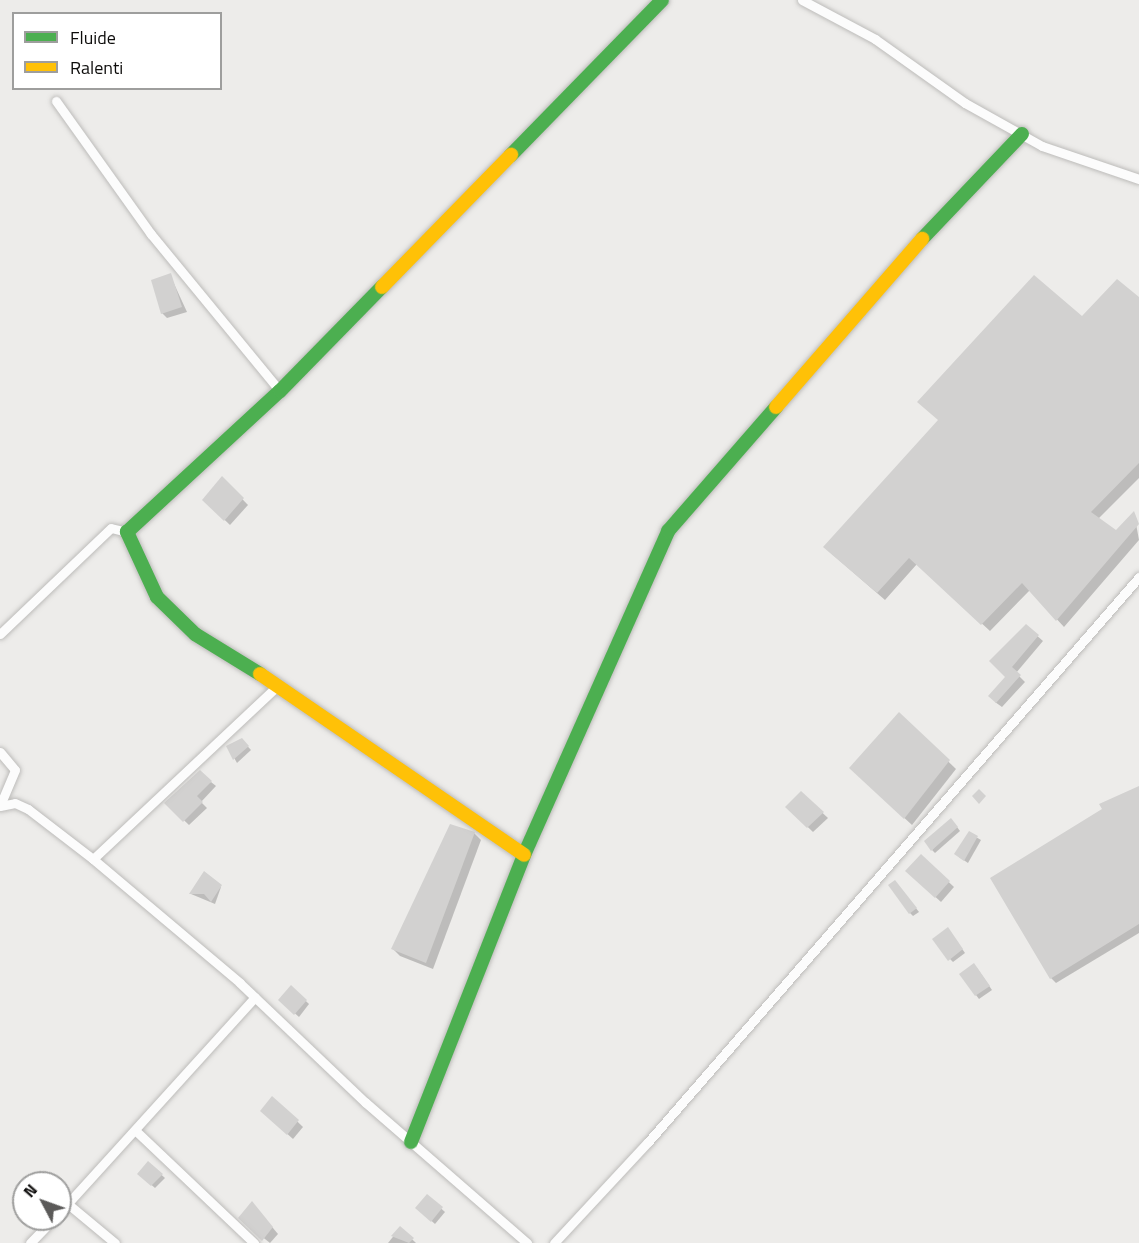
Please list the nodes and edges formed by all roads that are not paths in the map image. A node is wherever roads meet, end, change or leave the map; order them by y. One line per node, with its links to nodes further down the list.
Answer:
1 (662, 0): 6 (street)
2 (802, 0): 4 (street)
3 (56, 101): 6 (street)
4 (1022, 135): 5 (street); 13 (street)
5 (1139, 179)
6 (280, 391): 7 (street)
7 (127, 532): 9 (street); 10 (street)
8 (1139, 577): 25 (street)
9 (0, 634)
10 (278, 685): 13 (street); 14 (street)
11 (0, 752): 12 (street)
12 (0, 806): 14 (street)
13 (524, 855): 17 (street)
14 (93, 859): 15 (street)
15 (255, 997): 16 (street); 17 (street)
16 (135, 1131): 18 (street); 23 (street)
17 (411, 1142): 24 (street)
18 (72, 1200)
19 (72, 1207): 22 (street)
20 (42, 1231): 21 (street)
21 (30, 1243)
22 (115, 1243)
23 (254, 1243)
24 (527, 1243)
25 (554, 1243)

